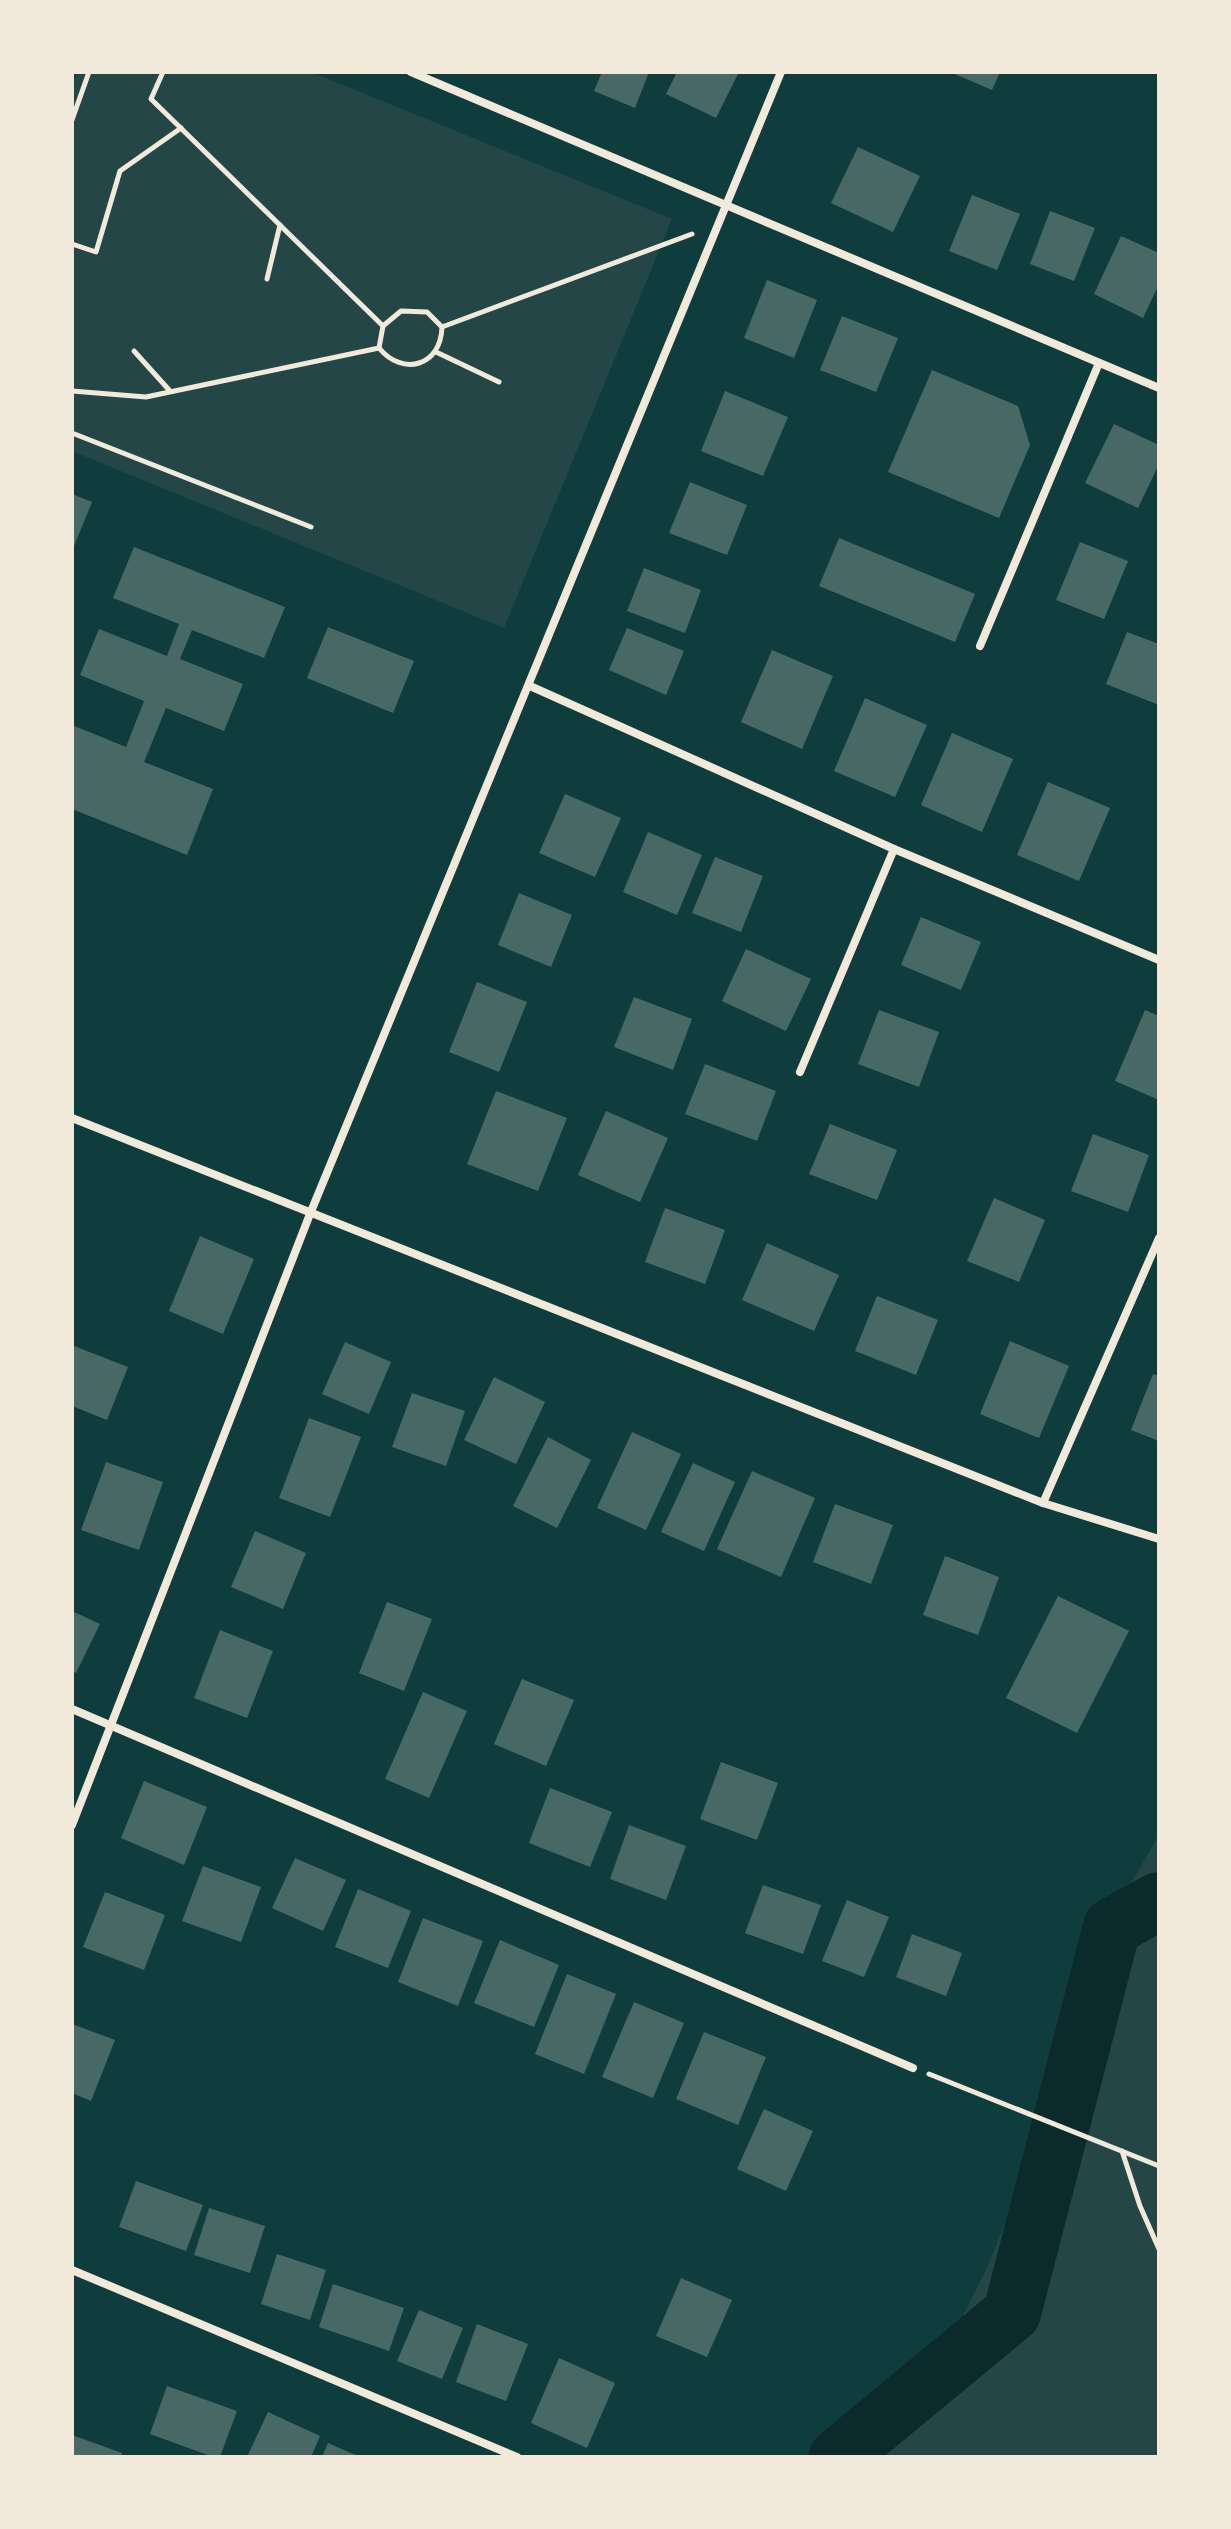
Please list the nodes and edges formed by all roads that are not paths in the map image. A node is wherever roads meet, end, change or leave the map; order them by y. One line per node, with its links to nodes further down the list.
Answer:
1 (411, 72): 3 (street)
2 (781, 72): 3 (street)
3 (728, 205): 4 (street); 7 (street)
4 (1099, 363): 5 (street); 6 (street)
5 (1159, 388)
6 (980, 646)
7 (530, 686): 8 (street); 12 (street)
8 (894, 849): 9 (street); 10 (street)
9 (1159, 960)
10 (800, 1072)
11 (72, 1118): 12 (street)
12 (310, 1214): 14 (street); 17 (street)
13 (1159, 1238): 14 (street)
14 (1043, 1503): 15 (street)
15 (1156, 1538)
16 (72, 1709): 17 (street)
17 (113, 1725): 18 (street); 19 (street)
18 (72, 1825)
19 (913, 2068)
20 (72, 2270): 21 (street)
21 (517, 2457)

